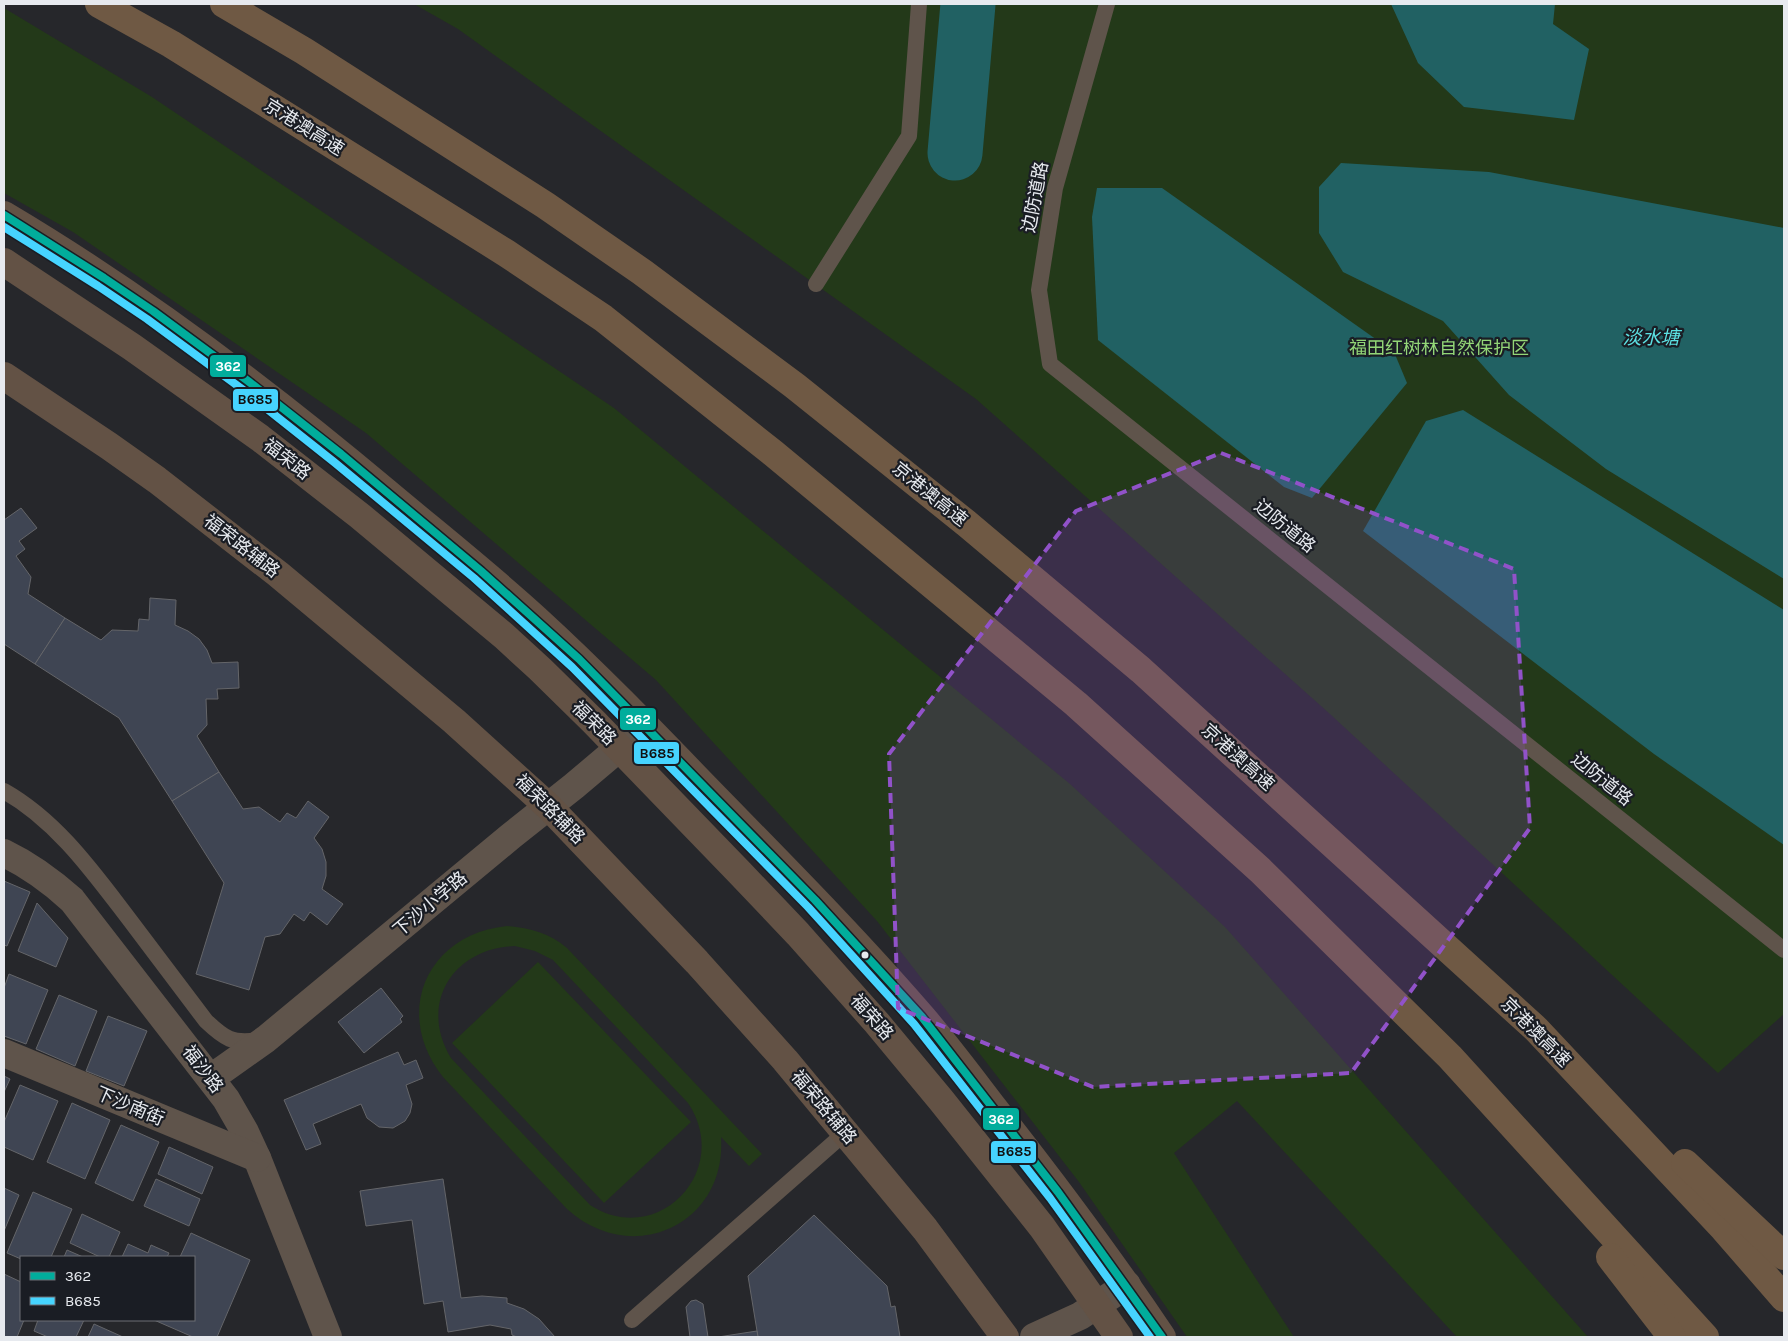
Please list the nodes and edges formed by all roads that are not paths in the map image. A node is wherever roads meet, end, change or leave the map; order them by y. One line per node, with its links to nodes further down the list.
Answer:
1 (99, 4): 18 (highway, 京港澳高速)
2 (224, 4): 15 (highway, 京港澳高速)
3 (919, 4): 7 (lane)
4 (1107, 4): 14 (lane, 边防道路)
5 (4, 215): 9 (main road, 福荣路)
6 (4, 262): 10 (main road, 福荣路)
7 (816, 284)
8 (4, 376): 12 (main road, 福荣路辅路)
9 (643, 724): 10 (street, 下沙小学路); 23 (main road, 福荣路)
10 (619, 748): 12 (street, 下沙小学路); 25 (main road, 福荣路)
11 (4, 791): 16 (lane)
12 (549, 807): 16 (street, 下沙小学路); 20 (main road, 福荣路辅路)
13 (4, 853): 19 (street, 福沙路)
14 (1784, 950)
15 (1536, 1029): 22 (highway); 24 (highway, 京港澳高速)
16 (266, 1039): 19 (street, 下沙小学路)
17 (4, 1053): 21 (street, 下沙南街)
18 (1450, 1057): 32 (highway); 33 (highway)
19 (211, 1078): 21 (street, 福沙路)
20 (846, 1132): 26 (lane); 28 (main road, 福荣路辅路)
21 (257, 1158): 27 (street, 福沙路)
22 (1784, 1256)
23 (1127, 1285): 25 (street); 31 (main road, 福荣路)
24 (1784, 1298)
25 (1098, 1304): 29 (street); 30 (main road, 福荣路)
26 (632, 1320)
27 (328, 1337)
28 (1005, 1337)
29 (1034, 1337)
30 (1119, 1337)
31 (1162, 1337)
32 (1672, 1337)
33 (1705, 1337)

